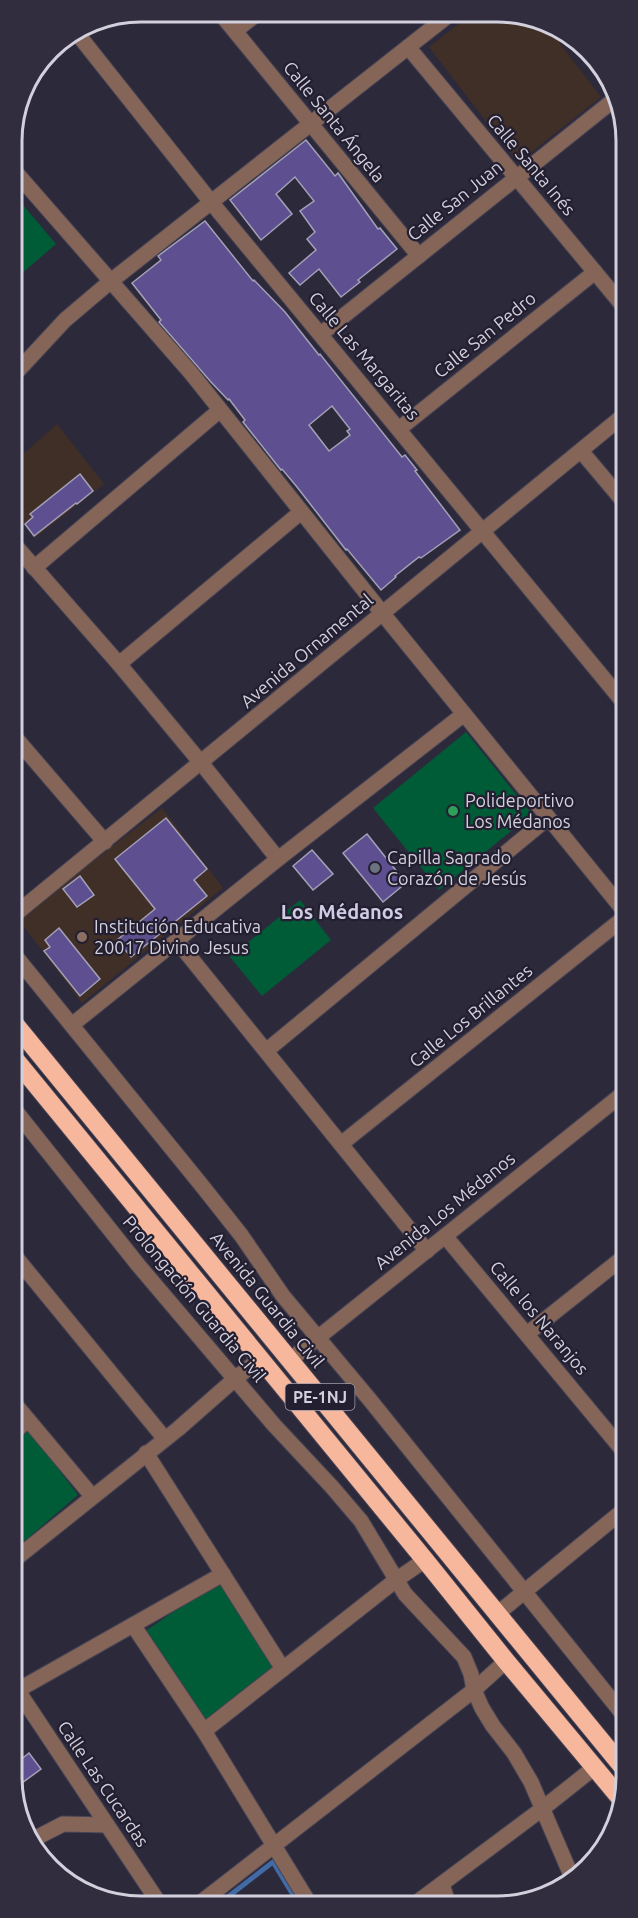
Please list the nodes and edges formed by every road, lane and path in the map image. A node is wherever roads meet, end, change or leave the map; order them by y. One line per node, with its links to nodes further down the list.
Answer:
1 (440, 22): 6 (street)
2 (228, 23): 4 (street, Calle Santa Ángela)
3 (246, 23): 4 (street)
4 (235, 31): 8 (street, Calle Santa Ángela)
5 (81, 39): 11 (street, Calle Las Margaritas)
6 (408, 47): 8 (street); 9 (street, Calle Santa Inés)
7 (609, 104): 9 (street, Calle San Juan)
8 (311, 124): 11 (street); 12 (street, Calle Santa Ángela)
9 (516, 177): 12 (street, Calle San Juan); 13 (street, Calle Santa Inés)
10 (23, 181): 14 (street)
11 (211, 202): 14 (street); 16 (street, Calle Las Margaritas)
12 (419, 256): 16 (street, Calle San Juan)
13 (595, 272): 15 (street, Calle Santa Inés); 20 (street, Calle San Pedro)
14 (111, 281): 17 (street); 18 (street)
15 (616, 297)
16 (321, 334): 20 (street, Calle Las Margaritas)
17 (23, 365)
18 (220, 410): 23 (street); 26 (street)
19 (616, 422): 21 (street, Avenida Ornamental)
20 (399, 429): 24 (street, Calle Las Margaritas)
21 (580, 451): 22 (street); 24 (street, Avenida Ornamental)
22 (616, 492)
23 (302, 512): 27 (street); 28 (street)
24 (483, 531): 27 (street, Avenida Ornamental); 29 (street, Calle Las Margaritas)
25 (23, 555): 26 (street)
26 (34, 568): 28 (street)
27 (382, 614): 30 (street); 32 (street, Avenida Ornamental)
28 (118, 664): 32 (street)
29 (616, 693)
30 (464, 714): 33 (street); 35 (street)
31 (23, 746): 34 (street)
32 (201, 764): 34 (street, Avenida Ornamental); 35 (street)
33 (548, 818): 36 (street); 43 (street)
34 (105, 842): 37 (street, Avenida Ornamental)
35 (278, 860): 39 (street)
36 (616, 900)
37 (23, 908)
38 (616, 925): 47 (street, Calle Los Brillantes)
39 (177, 941): 41 (street); 43 (street)
40 (22, 964): 41 (street)
41 (73, 1024): 53 (street)
42 (22, 1033): 55 (highway, Avenida Guardia Civil / PE-1NJ)
43 (266, 1051): 47 (street)
44 (22, 1068): 54 (highway, PE-1NJ)
45 (615, 1100): 48 (street, Avenida Los Médanos)
46 (22, 1119): 56 (street, Prolongación Guardia Civil)
47 (341, 1144): 49 (street)
48 (445, 1236): 49 (street, Avenida Los Médanos); 52 (street, Calle los Naranjos)
49 (427, 1251): 53 (street, Avenida Los Médanos)
50 (615, 1264): 52 (street)
51 (22, 1265): 60 (street)
52 (527, 1334): 61 (street, Calle los Naranjos)
53 (317, 1338): 55 (street, Avenida Los Médanos); 69 (street)
54 (260, 1359): 56 (street); 66 (highway, PE-1NJ)
55 (290, 1360): 70 (highway, Avenida Guardia Civil / PE-1NJ)
56 (236, 1378): 60 (street); 68 (street, Prolongación Guardia Civil)
57 (22, 1413): 58 (street)
58 (28, 1420): 59 (street); 63 (street)
59 (22, 1425)
60 (165, 1439): 62 (street)
61 (615, 1441)
62 (146, 1453): 63 (street); 67 (street)
63 (92, 1496): 65 (street)
64 (615, 1517): 69 (street)
65 (22, 1550)
66 (425, 1560): 68 (street); 72 (highway, PE-1NJ)
67 (223, 1574): 71 (street); 73 (street)
68 (396, 1580): 73 (street); 75 (street, Prolongación Guardia Civil)
69 (524, 1592): 70 (street); 77 (street)
70 (497, 1614): 79 (highway, Avenida Guardia Civil / PE-1NJ)
71 (133, 1625): 74 (street); 78 (street)
72 (506, 1661): 75 (street); 80 (highway, PE-1NJ)
73 (283, 1669): 78 (street)
74 (22, 1685)
75 (474, 1690): 82 (street, Prolongación Guardia Civil); 85 (street)
76 (22, 1697): 83 (street, Calle Las Cucardas)
77 (615, 1704)
78 (204, 1731): 85 (street)
79 (615, 1758)
80 (595, 1767): 81 (highway, PE-1NJ); 82 (street)
81 (614, 1791)
82 (542, 1809): 86 (street, Prolongación Guardia Civil); 87 (street)
83 (107, 1825): 84 (street); 88 (street, Calle Las Cucardas)
84 (38, 1837)
85 (274, 1846): 89 (street); 90 (street)
86 (569, 1871)
87 (442, 1884): 91 (street); 92 (street)
88 (154, 1896)
89 (210, 1896)
90 (304, 1896)
91 (426, 1896)
92 (446, 1896)

